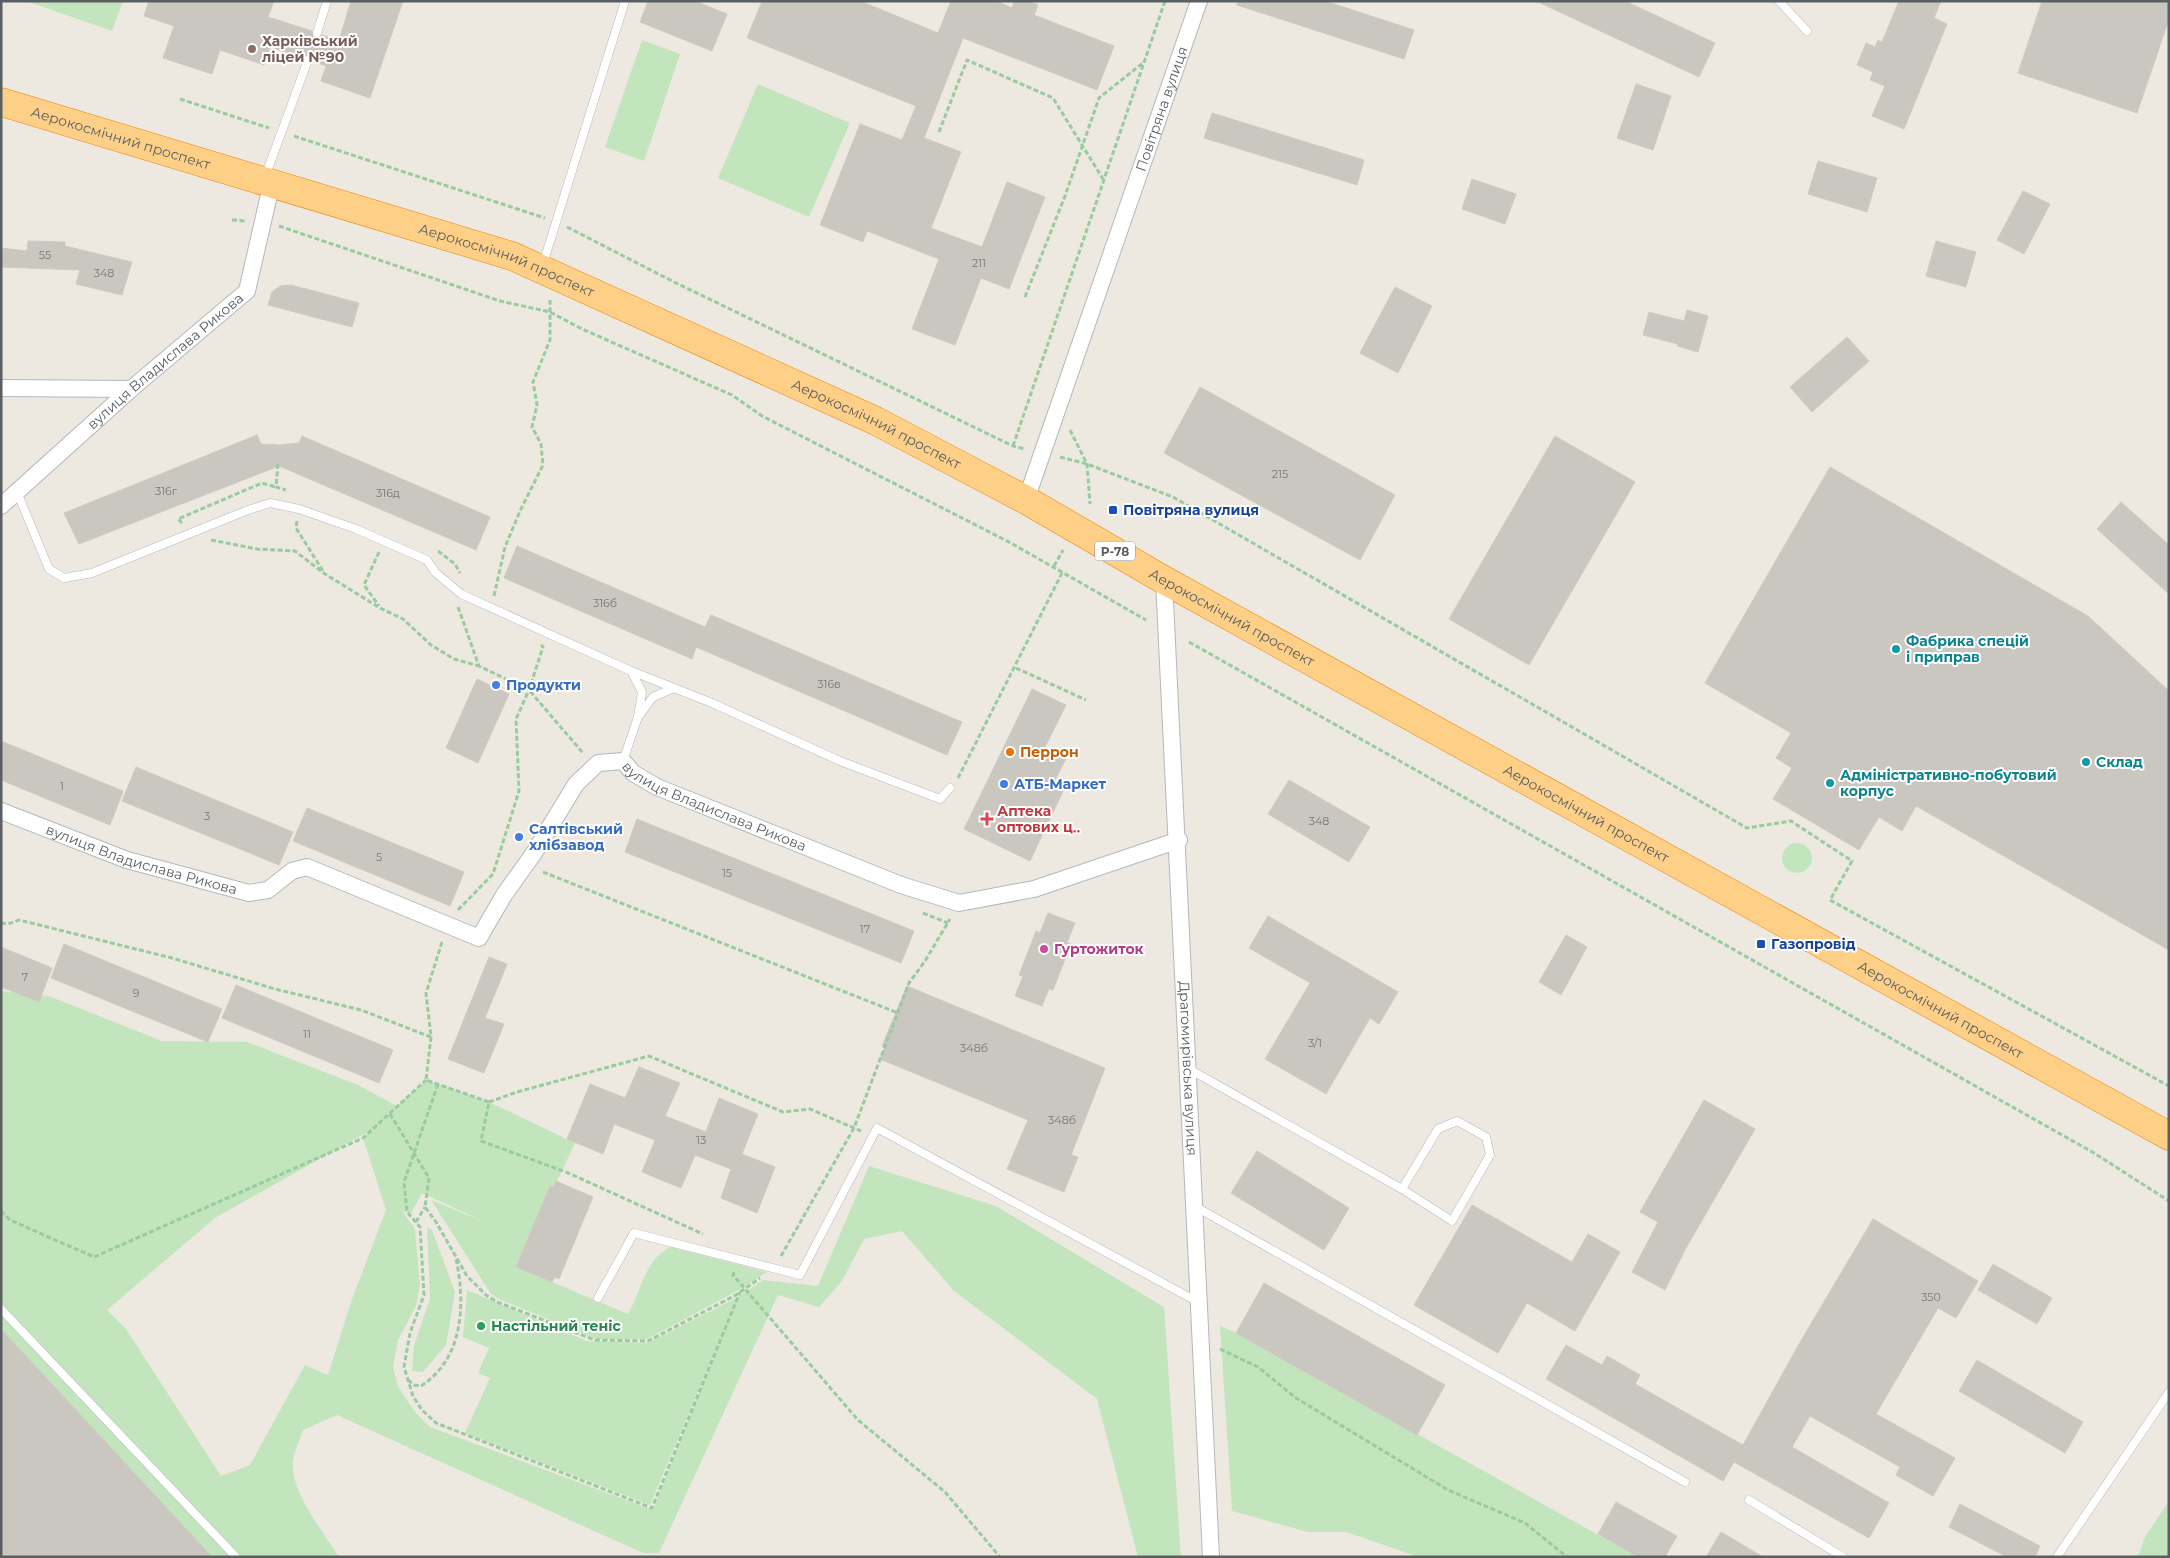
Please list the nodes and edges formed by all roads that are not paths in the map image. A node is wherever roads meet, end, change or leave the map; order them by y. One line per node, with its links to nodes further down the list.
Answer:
1 (327, 1): 6 (lane)
2 (625, 1): 10 (lane)
3 (1199, 1): 14 (street, Повітряна вулиця)
4 (1779, 1): 5 (lane)
5 (1808, 32)
6 (317, 33)
7 (308, 60): 9 (lane)
8 (1, 102): 9 (highway, Аерокосмічний проспект / Р-78)
9 (268, 181): 10 (highway, Аерокосмічний проспект / Р-78); 12 (street, вулиця Владислава Рикова)
10 (546, 271): 14 (highway, Аерокосмічний проспект / Р-78)
11 (1, 388): 12 (street)
12 (131, 389): 13 (street, вулиця Владислава Рикова)
13 (17, 492): 15 (street, вулиця Владислава Рикова); 17 (lane)
14 (1026, 500): 16 (highway, Аерокосмічний проспект / Р-78)
15 (1, 506)
16 (1164, 580): 23 (street, Драгомирівська вулиця); 25 (highway, Аерокосмічний проспект / Р-78)
17 (631, 671): 18 (lane); 19 (lane)
18 (674, 688): 19 (lane); 21 (lane)
19 (638, 718): 20 (lane)
20 (622, 761): 22 (street, вулиця Владислава Рикова); 23 (street, вулиця Владислава Рикова)
21 (950, 788)
22 (1, 811)
23 (1179, 840): 24 (street, Драгомирівська вулиця)
24 (1188, 1068): 26 (lane); 27 (street, Драгомирівська вулиця)
25 (2169, 1136)
26 (1402, 1189): 26 (lane)
27 (1194, 1206): 29 (street, Драгомирівська вулиця); 32 (lane)
28 (598, 1298): 29 (lane)
29 (1198, 1302): 35 (street, Драгомирівська вулиця)
30 (1, 1309): 34 (lane)
31 (2169, 1392): 37 (lane)
32 (1685, 1482)
33 (1749, 1500): 36 (lane)
34 (236, 1557)
35 (1211, 1557)
36 (1843, 1557)
37 (2057, 1557)

